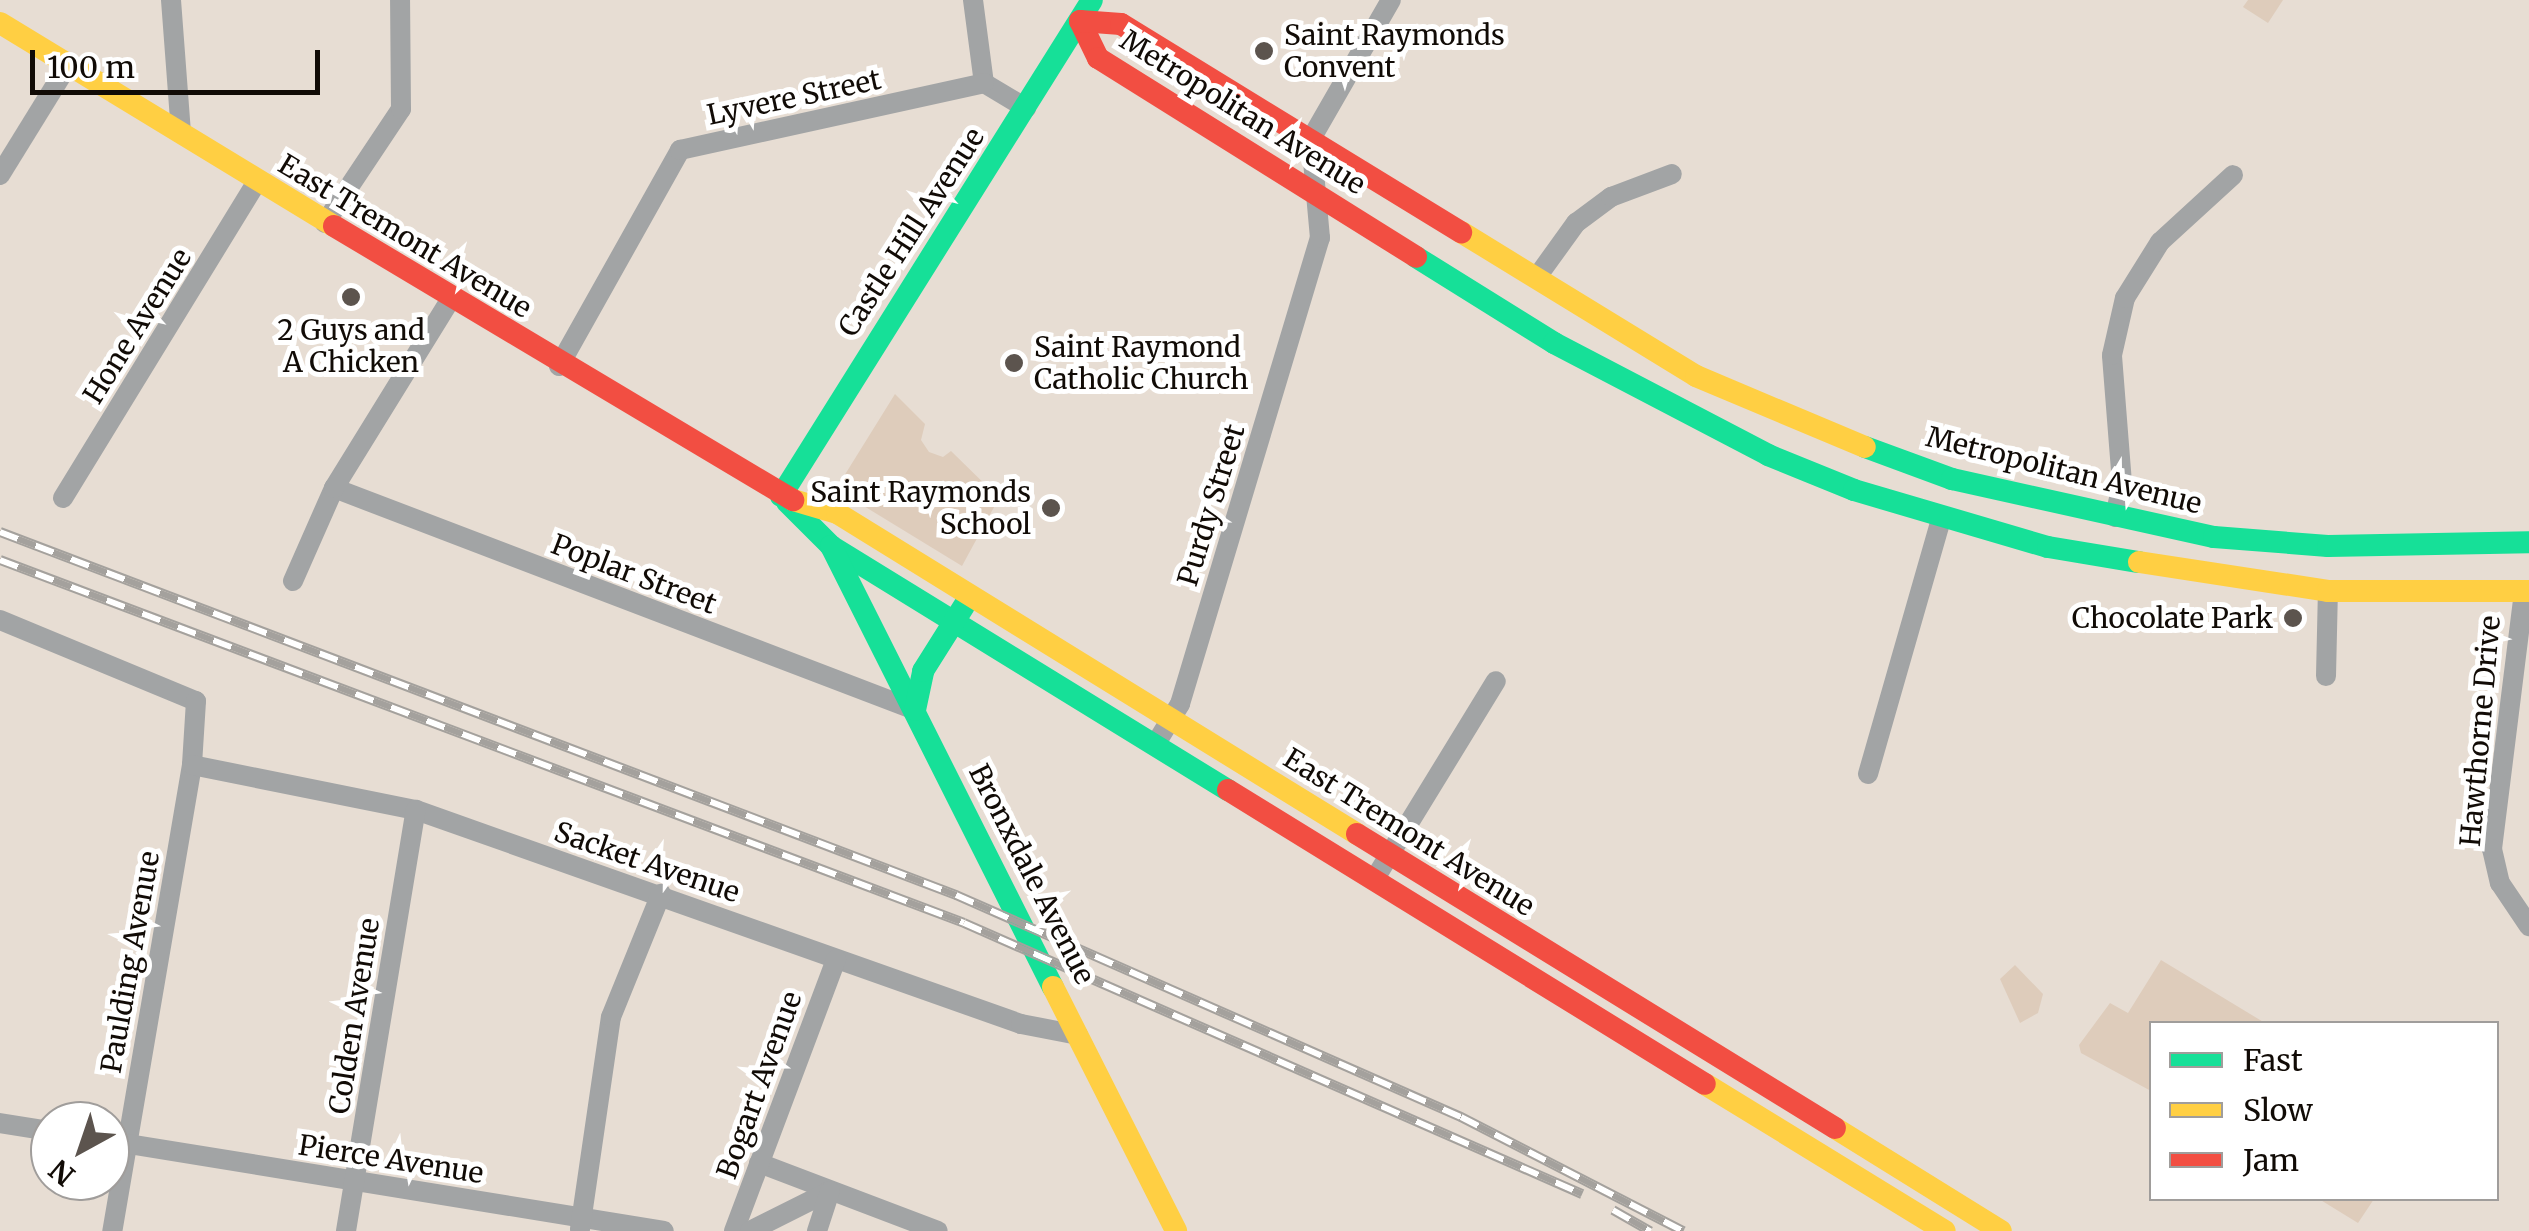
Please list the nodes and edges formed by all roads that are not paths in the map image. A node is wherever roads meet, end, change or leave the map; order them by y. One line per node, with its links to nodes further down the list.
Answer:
1 (170, 0): 11 (street)
2 (400, 0): 18 (street)
3 (972, 0): 9 (street)
4 (1092, 0): 6 (main road, Castle Hill Avenue)
5 (1391, 0): 12 (street)
6 (1080, 21): 10 (main road, Castle Hill Avenue); 12 (main road, Metropolitan Avenue); 17 (main road, Metropolitan Avenue)
7 (0, 23): 8 (main road, East Tremont Avenue)
8 (68, 65): 11 (main road, East Tremont Avenue); 14 (street)
9 (984, 84): 10 (street); 21 (street, Lyvere Street)
10 (1026, 108): 25 (main road, Castle Hill Avenue)
11 (181, 134): 16 (main road, East Tremont Avenue)
12 (1311, 139): 17 (street, Purdy Street); 19 (main road, Metropolitan Avenue)
13 (1672, 174): 19 (street)
14 (0, 175)
15 (2232, 175): 27 (street)
16 (257, 182): 18 (main road, East Tremont Avenue); 26 (street, Hone Avenue)
17 (1316, 194): 23 (main road, Metropolitan Avenue); 42 (street, Purdy Street)
18 (325, 223): 20 (main road, East Tremont Avenue)
19 (1536, 277): 22 (main road, Metropolitan Avenue)
20 (450, 300): 21 (main road, East Tremont Avenue); 24 (street)
21 (559, 366): 25 (main road, East Tremont Avenue)
22 (1703, 379): 23 (main road); 27 (main road, Metropolitan Avenue)
23 (1684, 414): 28 (main road, Metropolitan Avenue)
24 (334, 488): 33 (street); 41 (street, Poplar Street)
25 (781, 496): 31 (main road, East Tremont Avenue); 36 (main road, East Tremont Avenue)
26 (63, 498)
27 (2116, 517): 29 (main road, Metropolitan Avenue)
28 (1941, 519): 32 (main road, Metropolitan Avenue); 45 (street)
29 (2214, 536): 30 (main road, Metropolitan Avenue); 32 (main road)
30 (2529, 542)
31 (830, 546): 38 (main road, East Tremont Avenue); 41 (main road, Bronxdale Avenue)
32 (2210, 574): 34 (main road, Metropolitan Avenue)
33 (293, 581)
34 (2328, 591): 35 (main road, Metropolitan Avenue); 39 (street)
35 (2526, 592): 50 (street, Hawthorne Drive)
36 (971, 596): 38 (main road); 42 (main road, East Tremont Avenue)
37 (0, 620): 44 (street, Paulding Avenue)
38 (954, 622): 41 (main road); 43 (main road, East Tremont Avenue)
39 (2326, 676)
40 (1496, 681): 47 (street)
41 (915, 710): 54 (main road, Bronxdale Avenue)
42 (1171, 721): 43 (street, Purdy Street); 47 (main road, East Tremont Avenue)
43 (1156, 745): 48 (main road, East Tremont Avenue)
44 (192, 764): 46 (street, Sacket Avenue); 55 (street, Paulding Avenue)
45 (1868, 774)
46 (416, 810): 49 (street, Sacket Avenue); 62 (street, Colden Avenue)
47 (1389, 855): 48 (street); 52 (main road, East Tremont Avenue)
48 (1374, 880): 53 (main road, East Tremont Avenue)
49 (661, 894): 51 (street, Sacket Avenue); 65 (street)
50 (2529, 926)
51 (836, 959): 54 (street, Sacket Avenue); 61 (street, Bogart Avenue)
52 (1594, 981): 53 (main road); 58 (main road, East Tremont Avenue)
53 (1579, 1005): 60 (main road, East Tremont Avenue)
54 (1078, 1034): 73 (main road, Bronxdale Avenue)
55 (126, 1101)
56 (0, 1123): 57 (street)
57 (30, 1128)
58 (1842, 1134): 60 (main road); 75 (main road, East Tremont Avenue)
59 (130, 1144): 62 (street, Pierce Avenue)
60 (1827, 1158): 74 (main road, East Tremont Avenue)
61 (759, 1163): 63 (street); 69 (street, Bogart Avenue)
62 (354, 1181): 65 (street, Pierce Avenue); 67 (street, Colden Avenue)
63 (830, 1190): 70 (street); 71 (street); 72 (street)
64 (114, 1201): 66 (street, Paulding Avenue)
65 (580, 1225): 68 (street, Pierce Avenue)
66 (112, 1231)
67 (346, 1231)
68 (664, 1231)
69 (734, 1231)
70 (750, 1231)
71 (817, 1231)
72 (938, 1231)
73 (1176, 1231)
74 (1945, 1231)
75 (2001, 1231)

